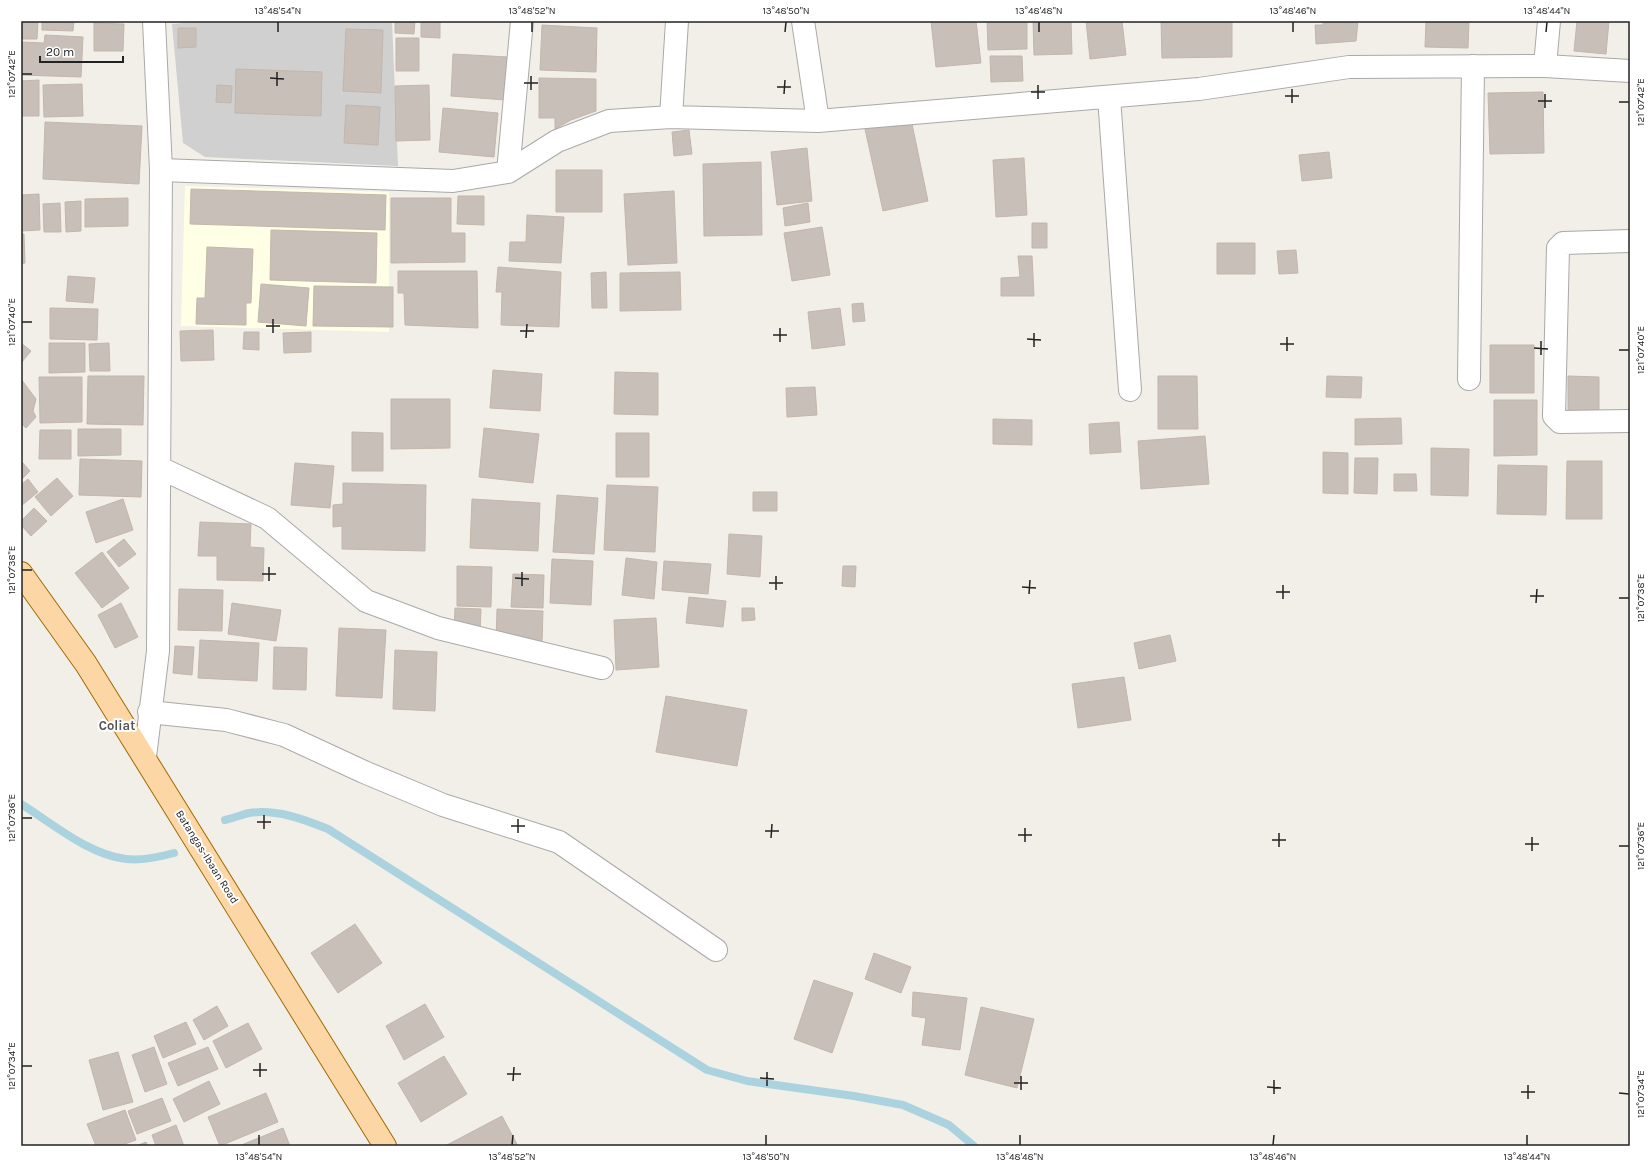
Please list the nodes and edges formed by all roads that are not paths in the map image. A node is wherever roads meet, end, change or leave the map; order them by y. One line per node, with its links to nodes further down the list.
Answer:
1 (154, 21): 12 (street)
2 (522, 21): 13 (street)
3 (677, 21): 10 (street)
4 (803, 21): 11 (street)
5 (1549, 21): 7 (street)
6 (1473, 66): 7 (street); 9 (street); 15 (street)
7 (1546, 66): 8 (street)
8 (1630, 71)
9 (1109, 97): 11 (street); 16 (street)
10 (671, 117): 11 (street); 13 (street)
11 (818, 121)
12 (161, 170): 13 (street); 18 (street)
13 (508, 172)
14 (1630, 241): 17 (street)
15 (1469, 379)
16 (1130, 390)
17 (1630, 421)
18 (160, 468): 20 (street); 21 (street)
19 (21, 573): 22 (main road, Batangas-Ibaan Road)
20 (602, 668)
21 (149, 712): 22 (street); 23 (street)
22 (145, 757): 24 (main road, Batangas-Ibaan Road)
23 (716, 950)
24 (385, 1146)

